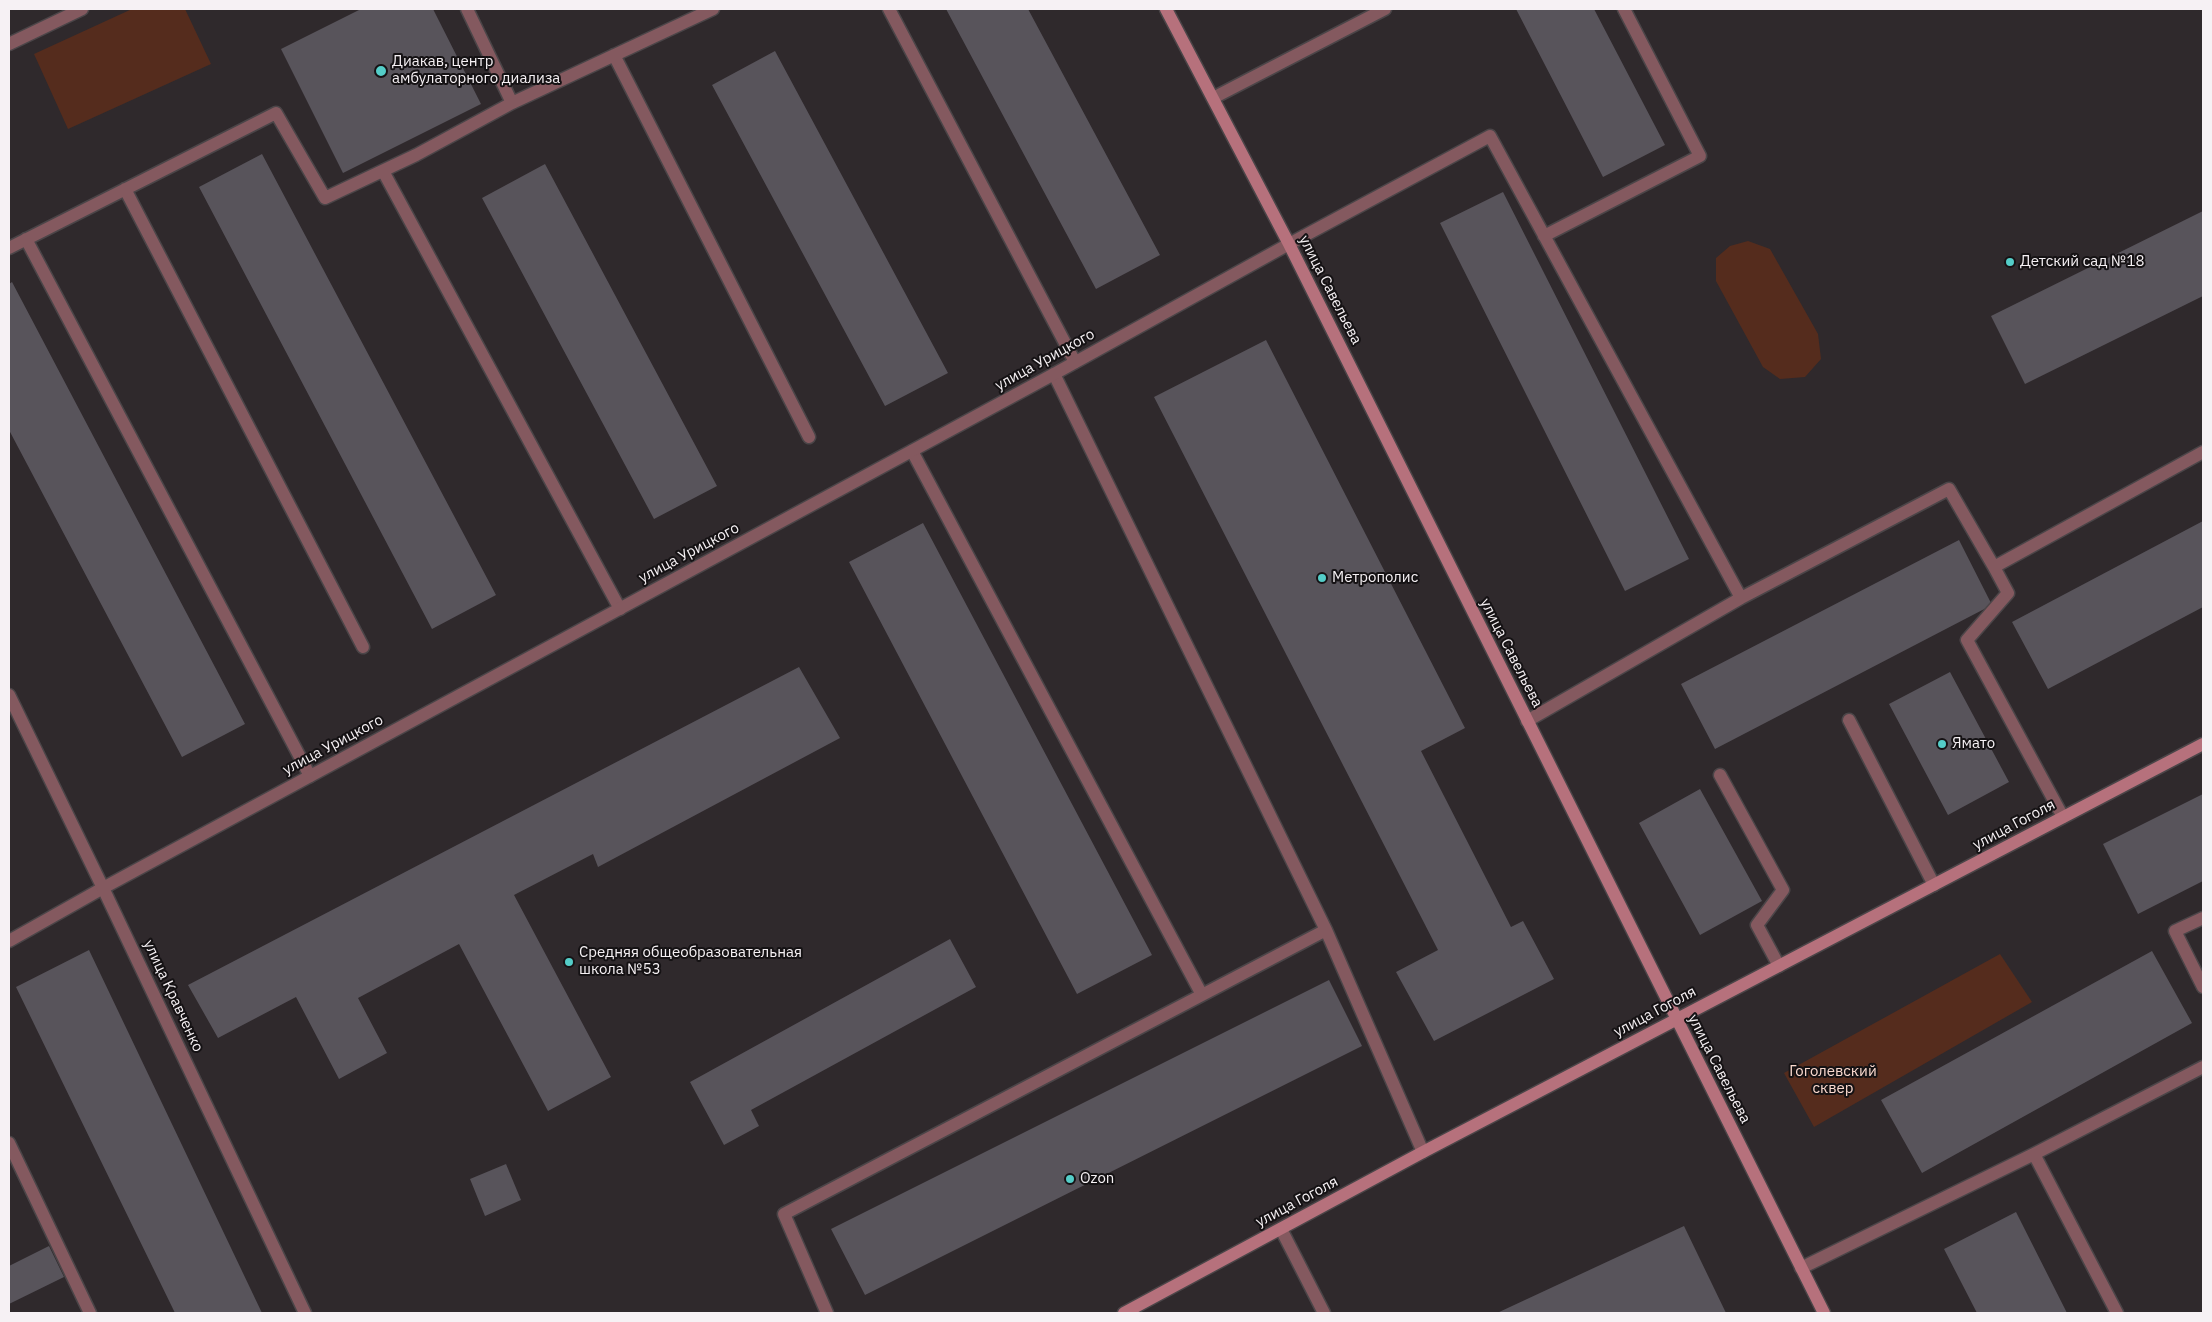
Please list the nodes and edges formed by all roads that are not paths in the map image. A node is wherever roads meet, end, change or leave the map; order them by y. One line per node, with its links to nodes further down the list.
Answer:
1 (82, 9): 8 (street)
2 (466, 9): 11 (street)
3 (713, 9): 9 (street)
4 (889, 9): 18 (street)
5 (1166, 9): 10 (street, улица Савельева)
6 (1385, 9): 10 (street)
7 (1624, 9): 14 (street)
8 (9, 44)
9 (614, 55): 11 (street); 20 (street)
10 (1213, 98): 16 (street, улица Савельева)
11 (512, 103): 12 (street)
12 (383, 171): 13 (street); 25 (street)
13 (125, 189): 15 (street); 26 (street)
14 (1544, 236): 16 (street, улица Урицкого); 24 (street)
15 (26, 238): 17 (street); 32 (street)
16 (1289, 244): 18 (street, улица Урицкого); 29 (street, улица Савельева)
17 (9, 248)
18 (1075, 362): 19 (street, улица Урицкого)
19 (1054, 374): 21 (street, улица Урицкого); 37 (street)
20 (808, 437)
21 (912, 450): 25 (street, улица Урицкого); 41 (street)
22 (2203, 452): 23 (street)
23 (1994, 566): 24 (street); 33 (street)
24 (1741, 598): 29 (street)
25 (620, 609): 32 (street, улица Урицкого)
26 (364, 648)
27 (9, 695): 35 (street, улица Кравченко)
28 (1849, 720): 34 (street)
29 (1527, 721): 42 (street, улица Савельева)
30 (2203, 744): 33 (street, улица Гоголя)
31 (1720, 775): 39 (street)
32 (310, 776): 35 (street, улица Урицкого)
33 (2063, 817): 34 (street, улица Гоголя)
34 (1934, 885): 39 (street, улица Гоголя)
35 (103, 888): 38 (street, улица Урицкого); 50 (street, улица Кравченко)
36 (2203, 918): 40 (street)
37 (1326, 930): 41 (street); 45 (street)
38 (9, 941)
39 (1780, 966): 42 (street, улица Гоголя)
40 (2203, 987)
41 (1202, 995): 51 (street)
42 (1676, 1019): 45 (street, улица Гоголя); 48 (street, улица Савельева)
43 (2203, 1066): 46 (street)
44 (9, 1143): 49 (street)
45 (1423, 1152): 47 (street, улица Гоголя)
46 (2034, 1154): 48 (street); 55 (street)
47 (1281, 1229): 52 (street, улица Гоголя); 53 (street)
48 (1801, 1268): 54 (street, улица Савельева)
49 (90, 1313)
50 (304, 1313)
51 (827, 1313)
52 (1124, 1313)
53 (1324, 1313)
54 (1824, 1313)
55 (2117, 1313)

